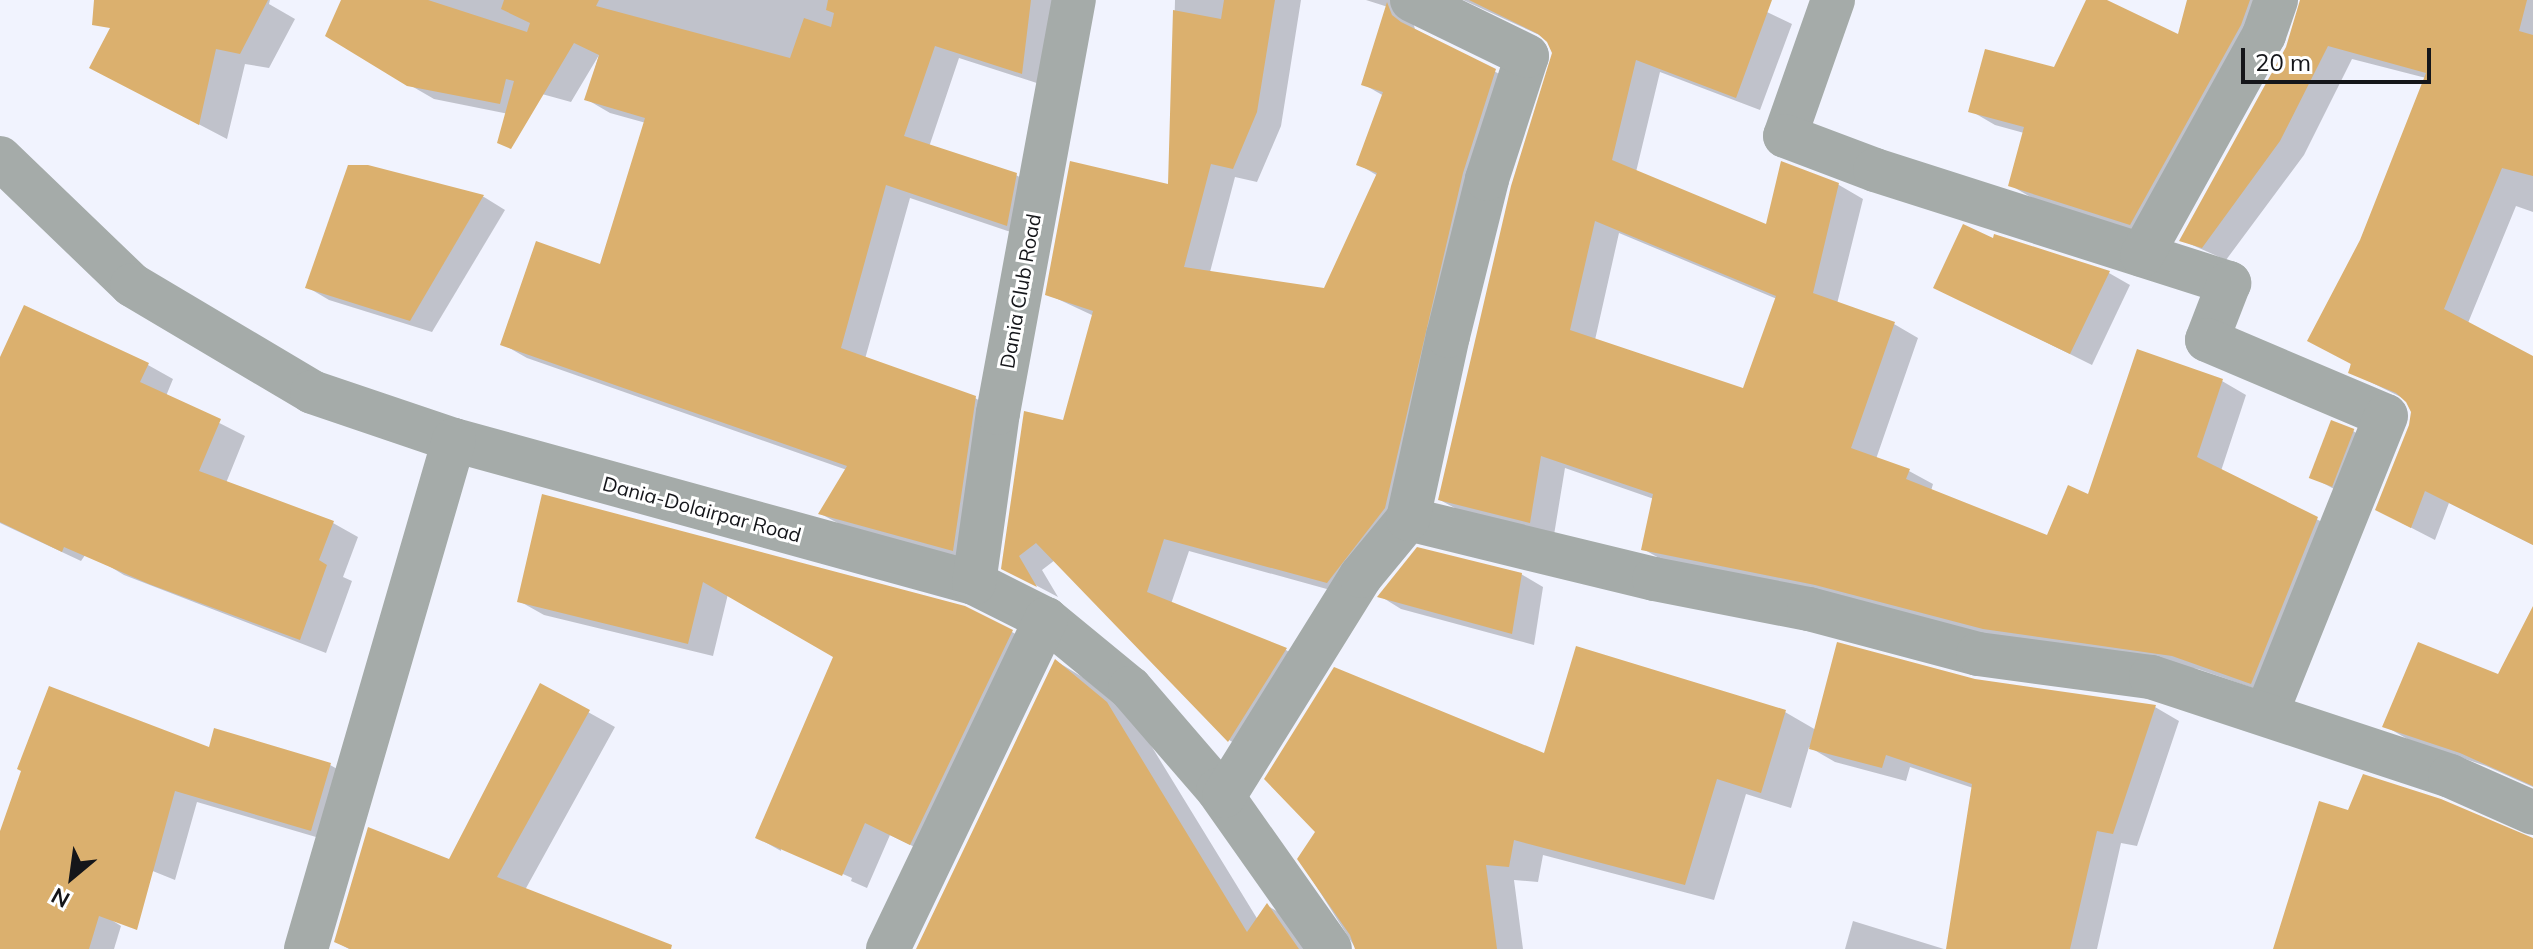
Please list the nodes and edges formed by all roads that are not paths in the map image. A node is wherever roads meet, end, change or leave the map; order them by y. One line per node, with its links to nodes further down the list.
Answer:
1 (1074, 0): 9 (street, Dania Club Road)
2 (1412, 0): 8 (street)
3 (1833, 0): 6 (street)
4 (2276, 0): 6 (street)
5 (0, 158): 7 (street, Dania-Dolairpar Road)
6 (2142, 255): 11 (street)
7 (454, 440): 9 (street, Dania-Dolairpar Road); 14 (street)
8 (1408, 519): 11 (street); 12 (street)
9 (974, 583): 10 (street, Dania-Dolairpar Road)
10 (1046, 619): 12 (street, Dania-Dolairpar Road); 15 (street)
11 (2266, 714): 13 (street)
12 (1224, 796): 16 (street, Dania-Dolairpar Road)
13 (2533, 813)
14 (306, 949)
15 (888, 949)
16 (1330, 949)

